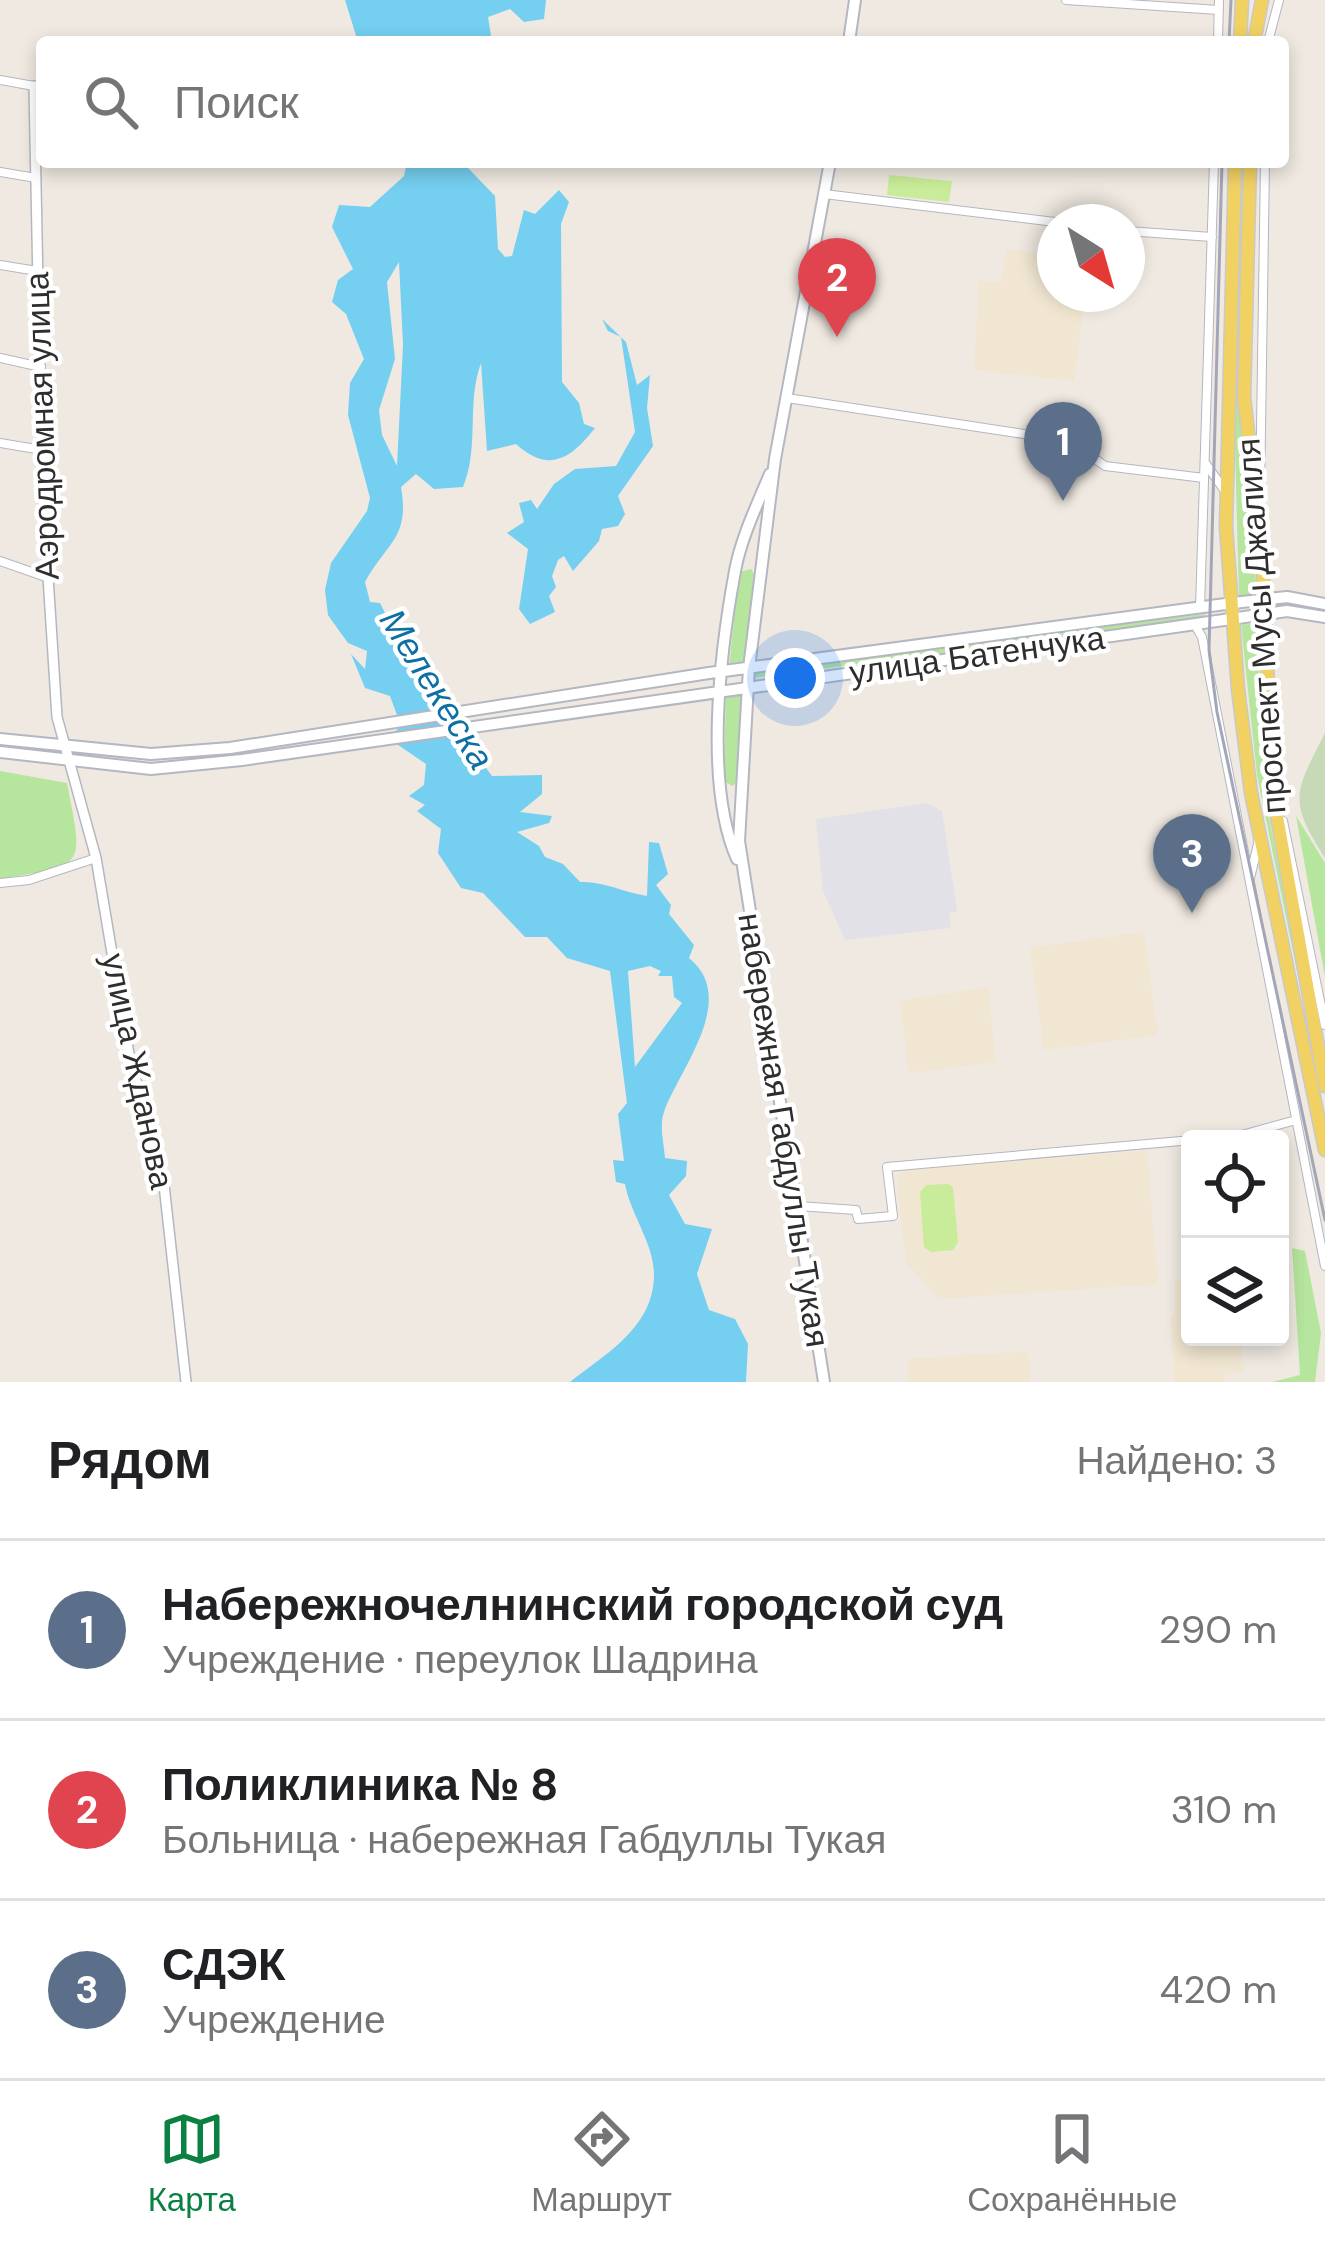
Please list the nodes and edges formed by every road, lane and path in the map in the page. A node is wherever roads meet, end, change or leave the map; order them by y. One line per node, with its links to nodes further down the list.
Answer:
1 (855, 0): 7 (main road)
2 (1066, 0): 6 (street)
3 (1242, 0): 9 (main road)
4 (1262, 0): 10 (main road)
5 (1279, 0): 11 (street)
6 (1219, 5): 8 (street)
7 (850, 36)
8 (1218, 36)
9 (1240, 36)
10 (1255, 36)
11 (1270, 36)
12 (0, 80): 13 (street)
13 (34, 86): 20 (street, Аэродромная улица)
14 (829, 168): 21 (main road, набережная Габдуллы Тукая)
15 (1214, 168): 24 (street)
16 (1235, 168): 35 (main road, проспект Мусы Джалиля)
17 (1250, 168): 36 (main road, проспект Мусы Джалиля)
18 (1264, 168): 36 (street)
19 (0, 172): 20 (street)
20 (36, 178): 26 (street, Аэродромная улица)
21 (824, 194): 22 (street); 29 (main road, набережная Габдуллы Тукая)
22 (1037, 220)
23 (1145, 232): 24 (street)
24 (1212, 237): 33 (street)
25 (0, 265): 26 (street)
26 (37, 272): 28 (street, Аэродромная улица)
27 (0, 358): 28 (street)
28 (42, 367): 31 (street, Аэродромная улица)
29 (787, 398): 32 (main road, набережная Габдуллы Тукая); 34 (street)
30 (0, 443): 31 (street)
31 (42, 450): 39 (street, Аэродромная улица)
32 (775, 459): 38 (main road, набережная Габдуллы Тукая); 40 (main road, набережная Габдуллы Тукая)
33 (1205, 463): 34 (street); 35 (street)
34 (1204, 478): 43 (street)
35 (1226, 493): 41 (main road, проспект Мусы Джалиля)
36 (1258, 510): 44 (main road, проспект Мусы Джалиля)
37 (0, 561): 39 (street)
38 (735, 569): 40 (main road); 51 (main road, набережная Габдуллы Тукая)
39 (46, 577): 55 (street, Аэродромная улица)
40 (762, 578): 50 (main road, набережная Габдуллы Тукая)
41 (1233, 603): 43 (main road, улица Батенчука); 44 (main road, улица Батенчука); 46 (main road, проспект Мусы Джалиля)
42 (1325, 604): 44 (main road, улица Батенчука)
43 (1200, 608): 48 (main road, улица Батенчука)
44 (1263, 608): 45 (main road, улица Батенчука); 46 (main road, улица Батенчука); 60 (main road, проспект Мусы Джалиля)
45 (1325, 617)
46 (1234, 619): 47 (main road, улица Батенчука); 61 (main road, проспект Мусы Джалиля)
47 (1195, 626): 49 (main road, улица Батенчука); 65 (street)
48 (997, 635): 49 (main road); 50 (main road, улица Батенчука)
49 (997, 651): 52 (main road, улица Батенчука)
50 (749, 668): 51 (main road, улица Батенчука); 52 (main road, набережная Габдуллы Тукая)
51 (723, 673): 53 (main road, набережная Габдуллы Тукая); 55 (main road, улица Батенчука)
52 (748, 686): 53 (main road, улица Батенчука); 59 (main road, набережная Габдуллы Тукая)
53 (722, 690): 57 (main road, улица Батенчука); 58 (main road, набережная Габдуллы Тукая)
54 (0, 739): 55 (main road, улица Батенчука)
55 (66, 748): 57 (street, Аэродромная улица)
56 (0, 752): 57 (main road, улица Батенчука)
57 (71, 763): 62 (street, улица Жданова)
58 (717, 777): 59 (main road); 63 (main road, набережная Габдуллы Тукая)
59 (742, 781): 63 (main road, набережная Габдуллы Тукая)
60 (1273, 794): 66 (street); 67 (main road, проспект Мусы Джалиля)
61 (1260, 832): 65 (street); 69 (main road, проспект Мусы Джалиля)
62 (97, 858): 64 (street); 72 (street, улица Жданова)
63 (745, 878): 70 (main road, набережная Габдуллы Тукая)
64 (0, 883)
65 (1249, 888): 68 (street)
66 (1325, 1025)
67 (1325, 1086)
68 (1296, 1120): 70 (street); 71 (street)
69 (1325, 1150)
70 (798, 1206): 73 (main road, набережная Габдуллы Тукая)
71 (1325, 1266)
72 (186, 1382)
73 (824, 1382)

